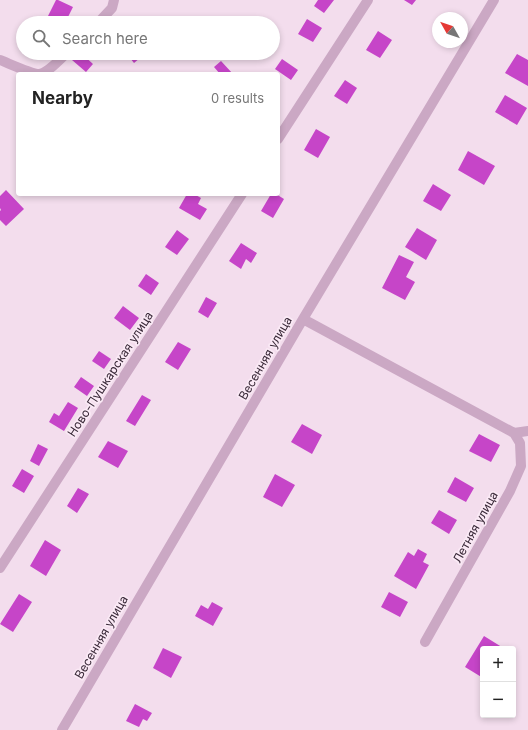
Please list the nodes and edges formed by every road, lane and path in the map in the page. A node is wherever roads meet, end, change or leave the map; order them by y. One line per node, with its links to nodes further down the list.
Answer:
1 (114, 0): 4 (street)
2 (368, 0): 9 (street)
3 (494, 0): 11 (street, Весенняя улица)
4 (105, 16)
5 (0, 60): 7 (street)
6 (59, 60): 8 (street)
7 (32, 72)
8 (43, 72)
9 (280, 136)
10 (241, 196): 14 (street, Ново-Пушкарская улица)
11 (303, 319): 13 (street); 16 (street, Весенняя улица)
12 (528, 431): 13 (street)
13 (514, 433): 15 (street, Летняя улица)
14 (0, 568)
15 (426, 642)
16 (62, 730)

